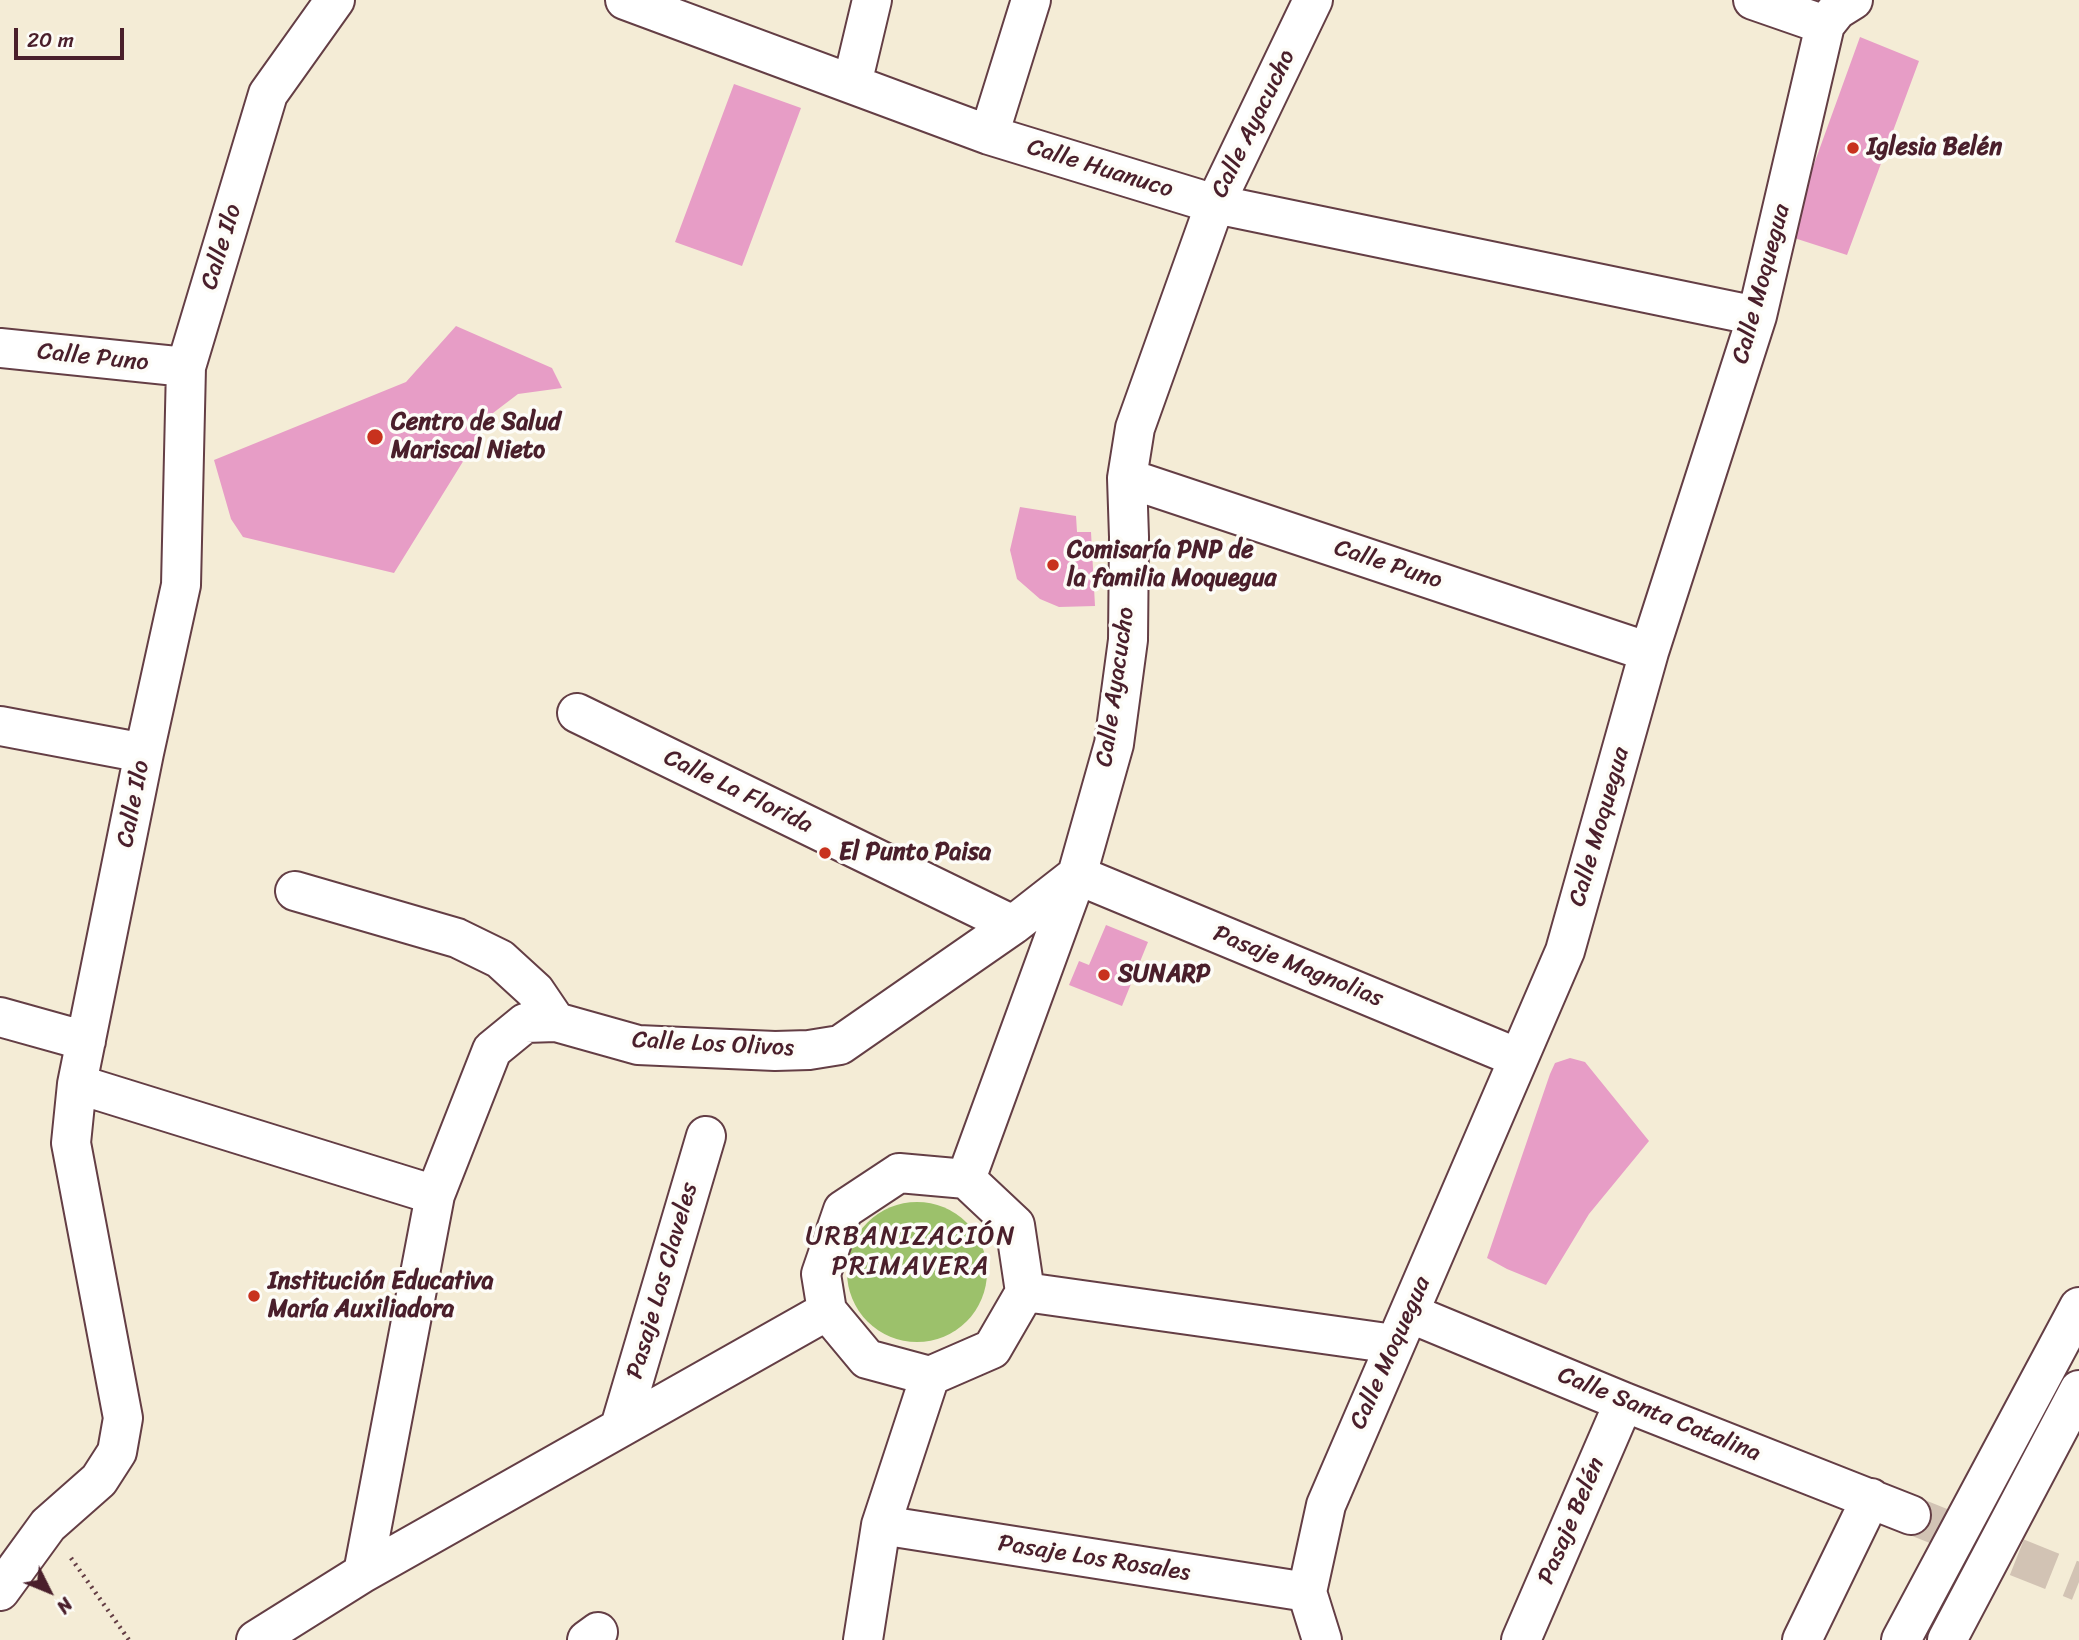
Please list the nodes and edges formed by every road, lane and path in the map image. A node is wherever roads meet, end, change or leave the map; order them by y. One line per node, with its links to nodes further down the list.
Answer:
1 (335, 0): 13 (street, Calle Ilo)
2 (625, 0): 8 (street, Calle Huanuco)
3 (872, 0): 8 (street)
4 (1031, 0): 9 (street)
5 (1314, 0): 10 (street, Calle Ayacucho)
6 (1753, 0): 7 (street)
7 (1837, 9): 11 (street, Calle Moquegua)
8 (852, 84): 9 (street, Calle Huanuco)
9 (989, 135): 10 (street, Calle Huanuco)
10 (1215, 204): 11 (street, Calle Huanuco); 14 (street, Calle Ayacucho)
11 (1757, 316): 15 (street, Calle Moquegua)
12 (0, 348): 13 (street, Calle Puno)
13 (186, 367): 18 (street, Calle Ilo)
14 (1127, 478): 15 (street, Calle Puno); 19 (street, Calle Ayacucho)
15 (1650, 652): 25 (street, Calle Moquegua)
16 (577, 713): 21 (street, Calle La Florida)
17 (0, 726): 18 (street)
18 (144, 753): 24 (street, Calle Ilo)
19 (1077, 875): 21 (street, Calle Los Olivos); 25 (street, Pasaje Magnolias); 28 (street, Calle Ayacucho)
20 (295, 891): 23 (street)
21 (1013, 925): 23 (street, Calle Los Olivos)
22 (0, 1017): 24 (street)
23 (556, 1022): 29 (street)
24 (86, 1041): 26 (street, Calle Ilo)
25 (1518, 1058): 33 (street, Calle Moquegua)
26 (77, 1084): 29 (street); 40 (street, Calle Ilo)
27 (706, 1136): 37 (street, Pasaje Los Claveles)
28 (966, 1179): 30 (street); 32 (street)
29 (435, 1195): 42 (street)
30 (1025, 1292): 33 (street, Calle Santa Catalina); 34 (street)
31 (2079, 1307): 51 (street)
32 (827, 1311): 34 (street); 37 (street)
33 (1401, 1329): 36 (street, Calle Santa Catalina); 44 (street, Calle Moquegua)
34 (930, 1376): 41 (street)
35 (2079, 1391): 52 (street)
36 (1624, 1402): 38 (street, Calle Santa Catalina); 49 (street, Pasaje Belén)
37 (620, 1427): 42 (street)
38 (1871, 1498): 39 (street, Calle Santa Catalina); 50 (street)
39 (1911, 1516)
40 (48, 1525): 43 (street, Calle Ilo); 45 (path)
41 (881, 1525): 44 (street, Pasaje Los Rosales); 47 (street)
42 (363, 1573): 46 (street)
43 (0, 1591)
44 (1307, 1592): 48 (street, Calle Moquegua)
45 (129, 1640)
46 (256, 1640)
47 (863, 1640)
48 (1322, 1640)
49 (1521, 1640)
50 (1802, 1640)
51 (1901, 1640)
52 (1947, 1640)

